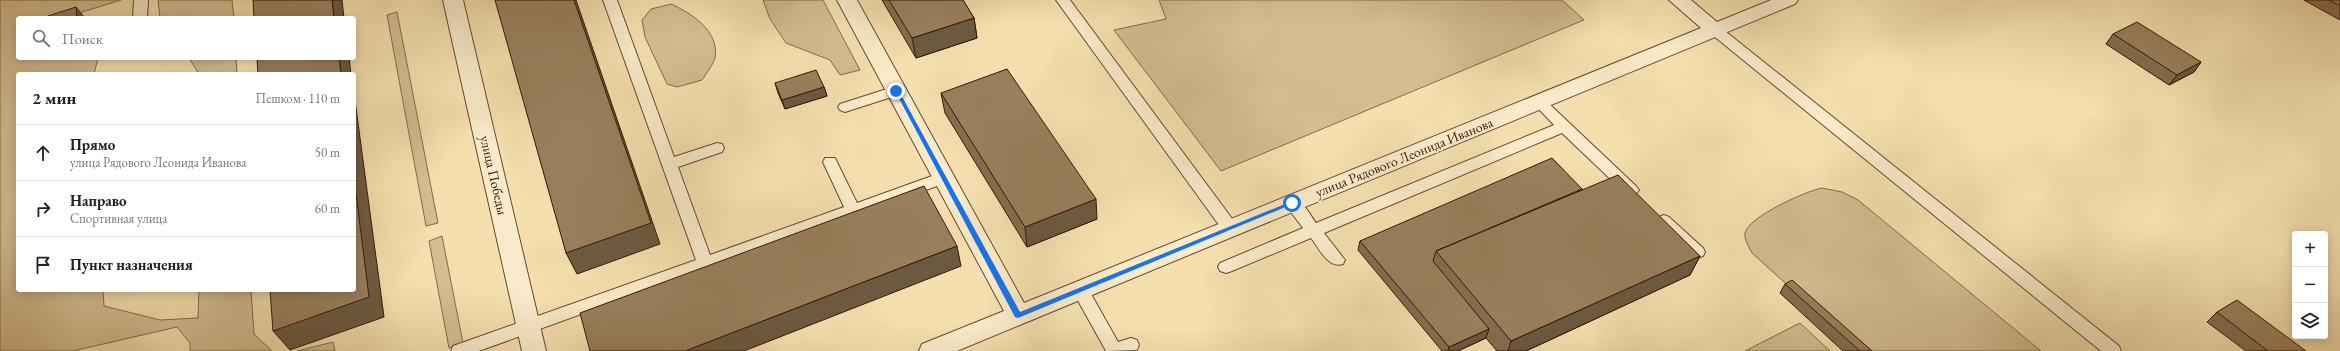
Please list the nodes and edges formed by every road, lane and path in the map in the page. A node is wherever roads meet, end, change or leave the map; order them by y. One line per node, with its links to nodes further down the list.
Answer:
1 (141, 0): 8 (lane)
2 (454, 0): 30 (street, улица Победы)
3 (610, 0): 16 (lane)
4 (847, 0): 10 (street)
5 (1063, 0): 22 (lane)
6 (1679, 0): 9 (street)
7 (1788, 0): 9 (street, улица Рядового Леонида Иванова)
8 (140, 16)
9 (1715, 30): 11 (street, улица Рядового Леонида Иванова); 35 (lane)
10 (896, 91): 12 (lane); 17 (street)
11 (1539, 102): 13 (lane); 19 (street, улица Рядового Леонида Иванова)
12 (845, 107)
13 (1564, 126): 18 (lane); 23 (lane)
14 (717, 148): 16 (lane)
15 (830, 162): 21 (lane)
16 (670, 164): 26 (lane)
17 (943, 178): 21 (lane); 29 (street)
18 (1639, 197)
19 (1292, 203): 22 (street, улица Рядового Леонида Иванова); 23 (lane)
20 (1650, 208): 24 (lane)
21 (853, 210): 26 (lane)
22 (1230, 228): 28 (street, улица Рядового Леонида Иванова)
23 (1314, 231): 25 (lane); 27 (lane)
24 (1697, 252)
25 (1337, 260)
26 (705, 264): 30 (lane)
27 (1226, 267)
28 (1080, 290): 29 (street, улица Рядового Леонида Иванова); 31 (lane)
29 (1018, 315): 34 (street, улица Рядового Леонида Иванова)
30 (528, 326): 32 (lane); 33 (street, улица Победы)
31 (1131, 345)
32 (459, 351)
33 (534, 351)
34 (931, 351)
35 (2113, 351)

